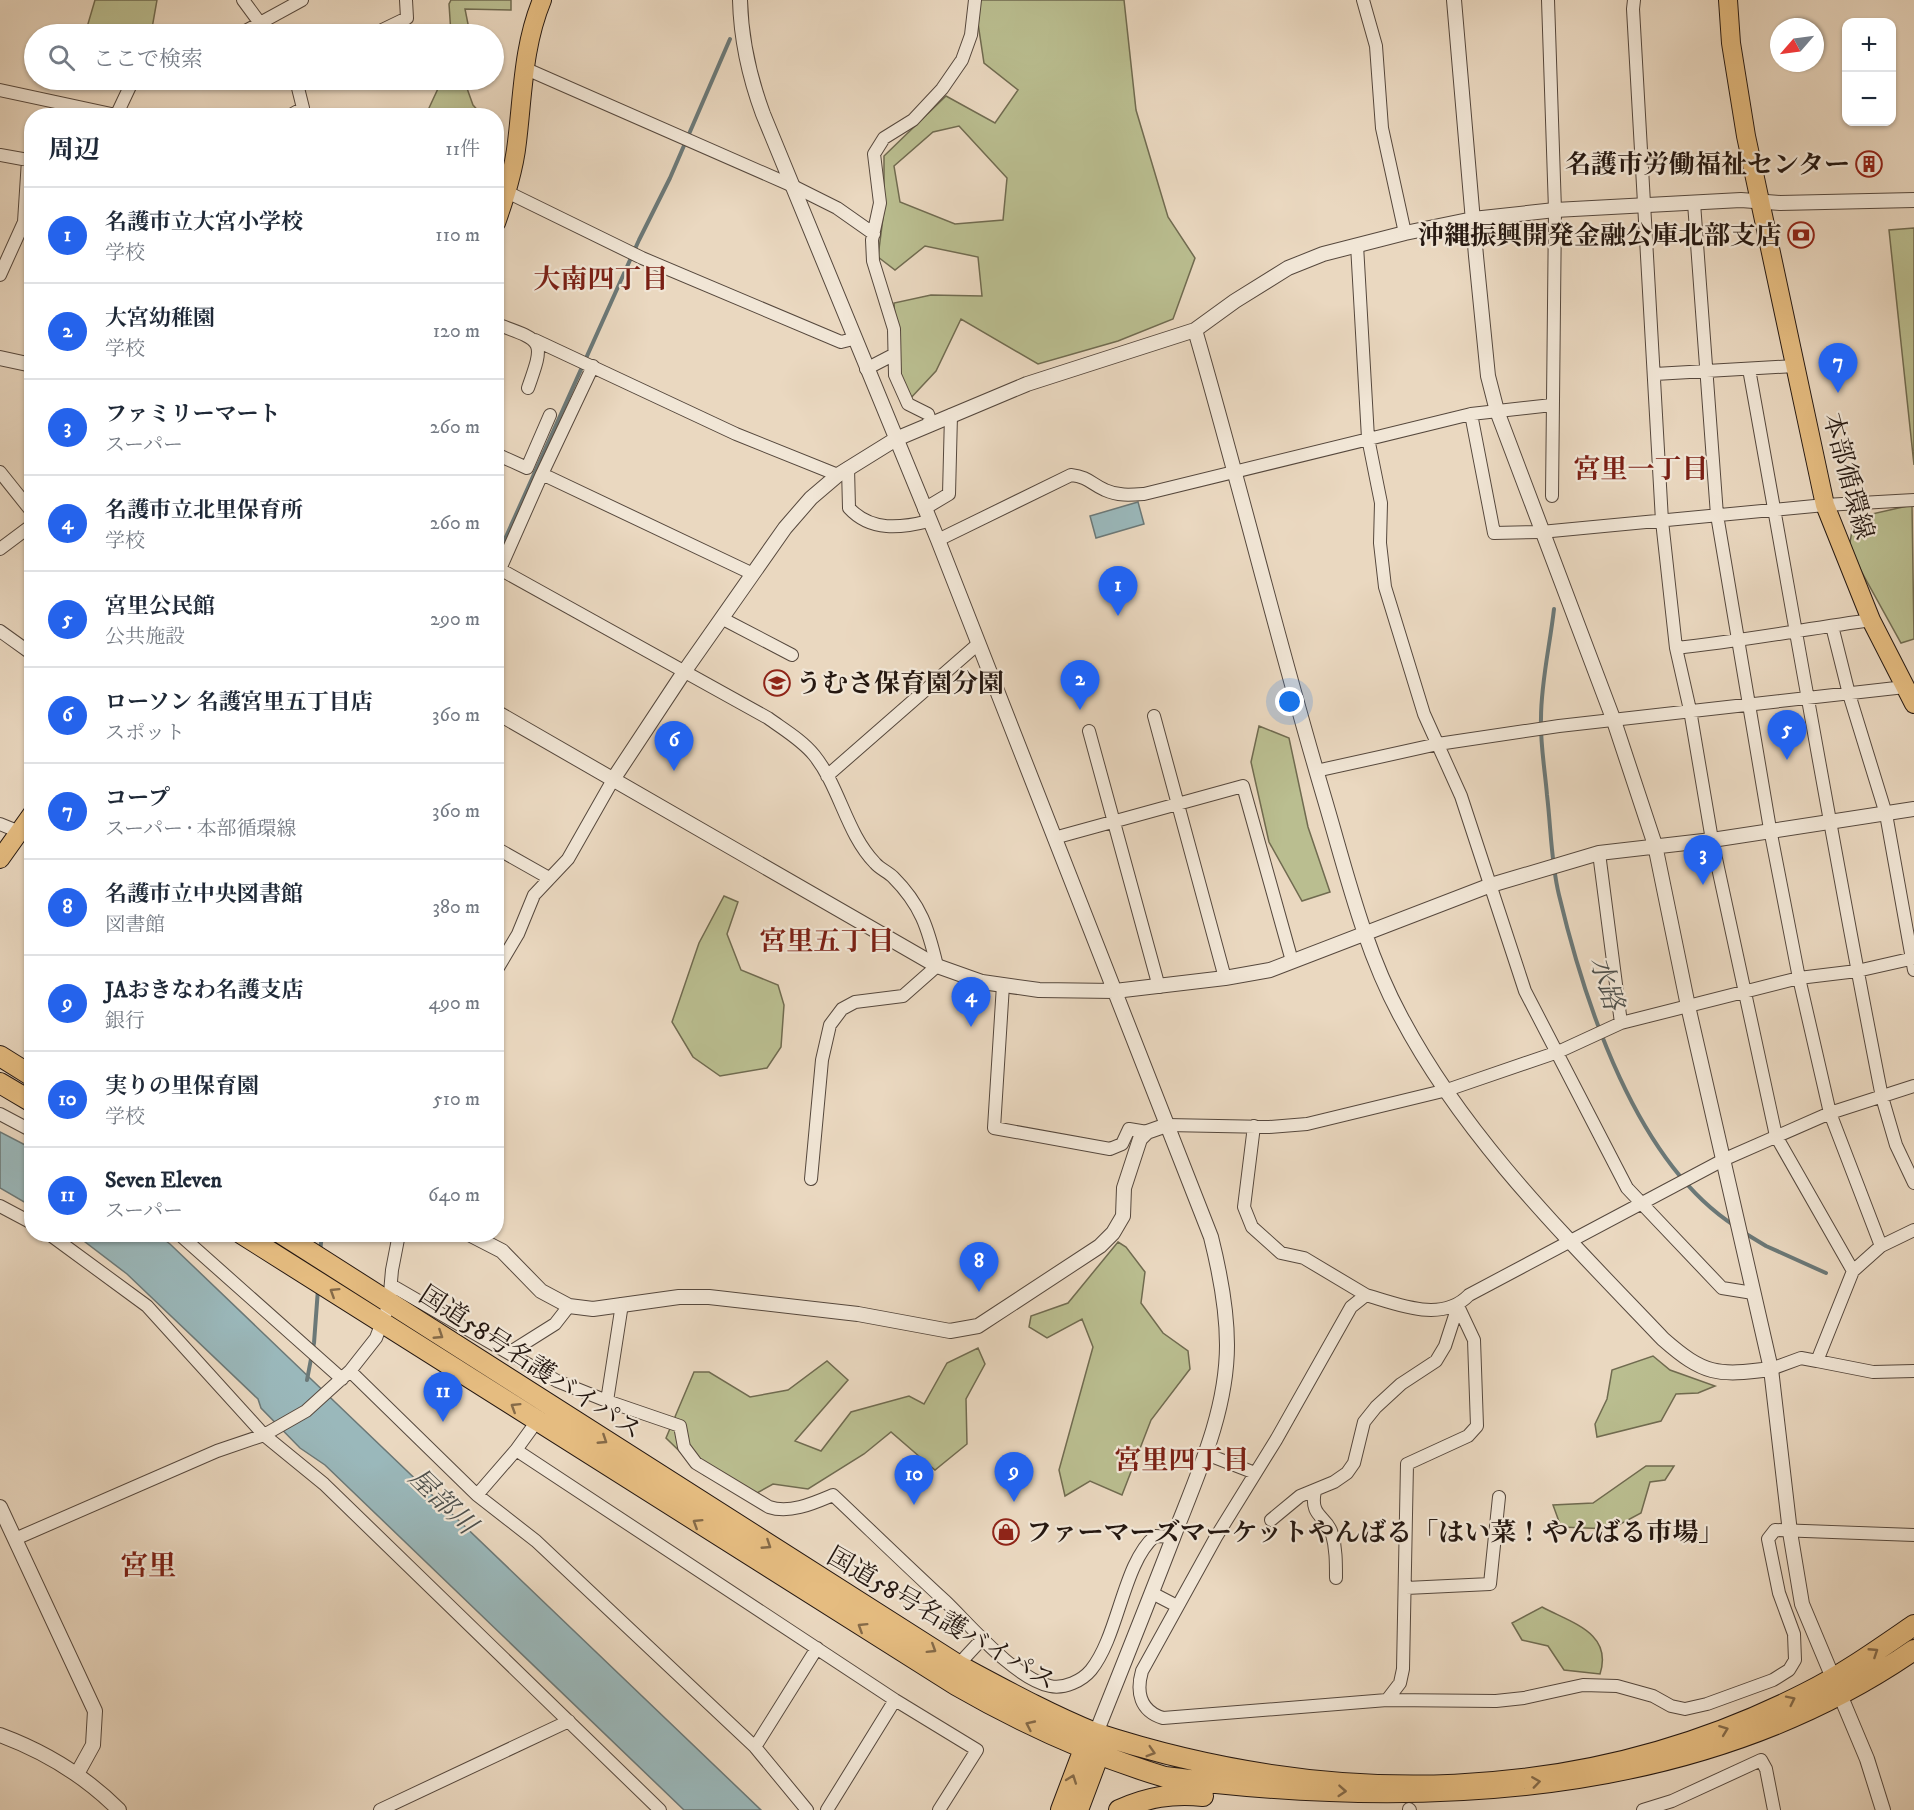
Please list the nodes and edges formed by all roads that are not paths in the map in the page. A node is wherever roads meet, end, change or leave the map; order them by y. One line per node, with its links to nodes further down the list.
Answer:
1 (243, 0): 12 (street)
2 (302, 0): 13 (street)
3 (406, 0): 14 (street)
4 (542, 0): 15 (main road)
5 (740, 0): 24 (street)
6 (975, 0): 35 (street)
7 (1363, 0): 34 (street)
8 (1454, 0): 32 (street)
9 (1548, 0): 31 (street)
10 (1634, 0): 30 (street)
11 (1728, 0): 28 (main road, 本部循環線)
12 (260, 24)
13 (272, 24)
14 (395, 24)
15 (524, 68): 24 (street); 25 (main road)
16 (0, 90): 19 (street)
17 (128, 90): 20 (street)
18 (298, 90): 21 (street)
19 (84, 108)
20 (119, 108)
21 (303, 108)
22 (0, 155): 23 (street)
23 (24, 159)
24 (793, 186): 35 (street); 40 (street)
25 (507, 192): 26 (main road); 40 (street)
26 (504, 200)
27 (1914, 200): 28 (street)
28 (1761, 202): 29 (street); 46 (main road, 本部循環線)
29 (1694, 203): 30 (street); 49 (street)
30 (1643, 205): 31 (street); 50 (street)
31 (1555, 210): 32 (street); 52 (street)
32 (1473, 219): 34 (street); 53 (street)
33 (24, 222): 37 (street)
34 (1405, 233): 36 (street)
35 (874, 234): 42 (street)
36 (1357, 245): 39 (street); 58 (street)
37 (0, 273)
38 (504, 327): 41 (street)
39 (1195, 330): 56 (street); 61 (street)
40 (853, 339): 47 (street)
41 (535, 340): 45 (street); 51 (street)
42 (893, 355): 47 (street); 57 (street)
43 (0, 358): 44 (street)
44 (24, 363)
45 (588, 364): 63 (street); 64 (street)
46 (1796, 366): 48 (street); 68 (main road, 本部循環線)
47 (866, 369): 59 (street)
48 (1749, 369): 49 (street); 69 (street)
49 (1706, 370): 50 (street); 71 (street)
50 (1655, 374): 72 (street)
51 (528, 388)
52 (1552, 405): 53 (street); 65 (street)
53 (1497, 411): 54 (street); 74 (street)
54 (1471, 414): 58 (street); 74 (street)
55 (550, 415): 60 (street)
56 (951, 416): 57 (street); 70 (street)
57 (931, 424): 59 (street)
58 (1368, 438): 61 (street); 101 (street)
59 (896, 439): 63 (street); 70 (street)
60 (504, 458)
61 (1235, 470): 75 (street); 102 (street)
62 (0, 472): 67 (street)
63 (843, 472): 70 (street); 78 (street)
64 (542, 474): 77 (street); 78 (street)
65 (1552, 496)
66 (1914, 500): 68 (street)
67 (24, 502)
68 (1825, 505): 69 (street); 81 (main road, 本部循環線)
69 (1775, 510): 71 (street); 83 (street)
70 (927, 515): 75 (street)
71 (1717, 515): 72 (street); 85 (street)
72 (1662, 521): 74 (street); 88 (street)
73 (24, 531): 76 (street)
74 (1541, 532): 99 (street)
75 (938, 540): 86 (street)
76 (0, 549)
77 (504, 559)
78 (753, 574): 80 (street)
79 (504, 575): 90 (street)
80 (723, 619): 89 (street); 90 (street)
81 (1871, 620): 82 (street); 91 (main road, 本部循環線)
82 (1832, 626): 83 (street); 92 (street)
83 (1796, 630): 85 (street); 93 (street)
84 (0, 631): 87 (street)
85 (1738, 642): 88 (street); 94 (street)
86 (978, 644): 103 (street); 114 (street)
87 (24, 648)
88 (1676, 648): 96 (street)
89 (792, 655)
90 (684, 672): 103 (street); 104 (street)
91 (1905, 687): 92 (street); 95 (main road, 本部循環線)
92 (1849, 694): 93 (street); 107 (street)
93 (1806, 699): 94 (street); 109 (street)
94 (1750, 704): 96 (street); 111 (street)
95 (1914, 705)
96 (1690, 710): 99 (street); 115 (street)
97 (504, 716): 104 (street)
98 (1154, 716): 105 (street)
99 (1614, 721): 101 (street); 116 (street)
100 (1089, 731): 108 (street)
101 (1438, 744): 102 (street); 121 (street)
102 (1316, 771): 122 (street)
103 (827, 776): 126 (street)
104 (614, 778): 120 (street); 126 (street)
105 (1176, 804): 108 (street); 124 (street); 128 (street)
106 (1914, 809): 107 (street)
107 (1886, 814): 109 (street); 125 (street)
108 (1111, 821): 114 (street); 131 (street)
109 (1829, 822): 111 (street); 127 (street)
110 (0, 824): 112 (street)
111 (1770, 829): 115 (street); 129 (street)
112 (24, 835)
113 (24, 836): 119 (main road)
114 (1054, 838): 132 (street)
115 (1712, 840): 116 (street); 133 (street)
116 (1655, 845): 118 (street); 134 (street)
117 (504, 853): 120 (street)
118 (1599, 853): 121 (street); 135 (street)
119 (0, 859)
120 (549, 878): 123 (street)
121 (1491, 885): 122 (street); 136 (street)
122 (1364, 933): 124 (street); 141 (street)
123 (504, 958)
124 (1292, 961): 128 (street)
125 (1913, 962): 127 (street)
126 (937, 966): 130 (street); 152 (street)
127 (1857, 971): 129 (street); 143 (street)
128 (1225, 978): 131 (street)
129 (1799, 978): 133 (street); 144 (street)
130 (1002, 985): 132 (street); 149 (street)
131 (1159, 987): 132 (street)
132 (1115, 991): 146 (street)
133 (1744, 991): 134 (street); 150 (street)
134 (1688, 1006): 135 (street); 151 (street)
135 (1621, 1023): 136 (street)
136 (1558, 1052): 141 (street); 154 (street)
137 (0, 1056): 138 (highway)
138 (24, 1071)
139 (0, 1083): 142 (highway)
140 (1914, 1086): 143 (street)
141 (1447, 1090): 147 (street); 158 (street)
142 (24, 1097)
143 (1882, 1097): 144 (street); 153 (street)
144 (1830, 1113): 150 (street); 165 (street)
145 (0, 1114): 148 (street)
146 (1167, 1125): 147 (street); 149 (street); 183 (street)
147 (1254, 1126): 169 (street)
148 (24, 1127)
149 (1147, 1132): 170 (street)
150 (1776, 1136): 151 (street); 166 (street)
151 (1725, 1159): 154 (street); 167 (street)
152 (811, 1179)
153 (1914, 1183)
154 (1642, 1204): 158 (street); 167 (street)
155 (0, 1206): 156 (street)
156 (24, 1219)
157 (1914, 1230): 165 (street)
158 (1570, 1241): 172 (street); 176 (street)
159 (60, 1242): 181 (street)
160 (188, 1242): 178 (street)
161 (255, 1242): 173 (highway, 国道58号名護バイパス, one-way to 161)
162 (296, 1242): 168 (highway, 国道58号名護バイパス)
163 (397, 1242): 168 (street)
164 (485, 1242): 171 (street)
165 (1881, 1246): 166 (street)
166 (1853, 1271): 175 (street)
167 (1753, 1293): 176 (street)
168 (390, 1294): 173 (street); 174 (street); 202 (highway, 国道58号名護バイパス, one-way to 202)
169 (1366, 1296): 172 (street); 184 (street)
170 (622, 1304): 171 (street); 179 (street)
171 (569, 1306): 174 (street)
172 (1458, 1306): 185 (street); 195 (street)
173 (383, 1323): 178 (street); 180 (highway, 国道58号名護バイパス, one-way to 173)
174 (509, 1353): 179 (street)
175 (1817, 1361): 176 (street); 177 (street)
176 (1771, 1369): 190 (street)
177 (1914, 1371)
178 (346, 1375): 181 (street); 186 (street)
179 (607, 1401): 199 (street)
180 (537, 1421): 182 (street); 211 (highway, 国道58号名護バイパス, one-way to 180)
181 (264, 1435): 193 (street); 207 (street)
182 (516, 1450): 186 (street); 200 (street)
183 (1206, 1454): 184 (street); 192 (street)
184 (1255, 1473): 197 (street)
185 (1316, 1491): 189 (street); 194 (street)
186 (477, 1496): 210 (street)
187 (1499, 1497): 195 (street)
188 (0, 1507): 193 (street)
189 (1271, 1520)
190 (1790, 1532): 191 (street); 203 (street); 206 (street)
191 (1914, 1535)
192 (1174, 1537): 196 (street); 199 (street)
193 (15, 1539): 212 (street)
194 (1336, 1578)
195 (1406, 1588): 206 (street)
196 (1152, 1593): 197 (street); 208 (street)
197 (1177, 1606): 206 (street)
198 (1914, 1625): 203 (highway, 国道58号名護バイパス, one-way to 198)
199 (983, 1638): 202 (street)
200 (817, 1648): 205 (street); 210 (street)
201 (1914, 1650): 204 (highway, 国道58号名護バイパス)
202 (958, 1665): 208 (highway, 国道58号名護バイパス)
203 (1833, 1678): 204 (street); 208 (highway, 国道58号名護バイパス, one-way to 203)
204 (1842, 1697): 223 (highway, 国道58号名護バイパス); 226 (street)
205 (895, 1700): 218 (street); 219 (street)
206 (1387, 1700)
207 (569, 1721): 216 (street); 217 (street)
208 (1096, 1733): 211 (highway)
209 (0, 1735): 212 (street)
210 (754, 1747): 214 (street)
211 (1091, 1752): 213 (highway, 国道58号名護バイパス); 220 (highway, one-way to 211); 221 (highway)
212 (78, 1773): 215 (street)
213 (1232, 1792): 222 (highway); 223 (highway, 国道58号名護バイパス)
214 (804, 1809)
215 (119, 1810)
216 (380, 1810)
217 (660, 1810)
218 (827, 1810)
219 (939, 1810)
220 (1061, 1810)
221 (1078, 1810)
222 (1119, 1810)
223 (1410, 1810)
224 (1643, 1810): 225 (street)
225 (1774, 1810)
226 (1883, 1810)

